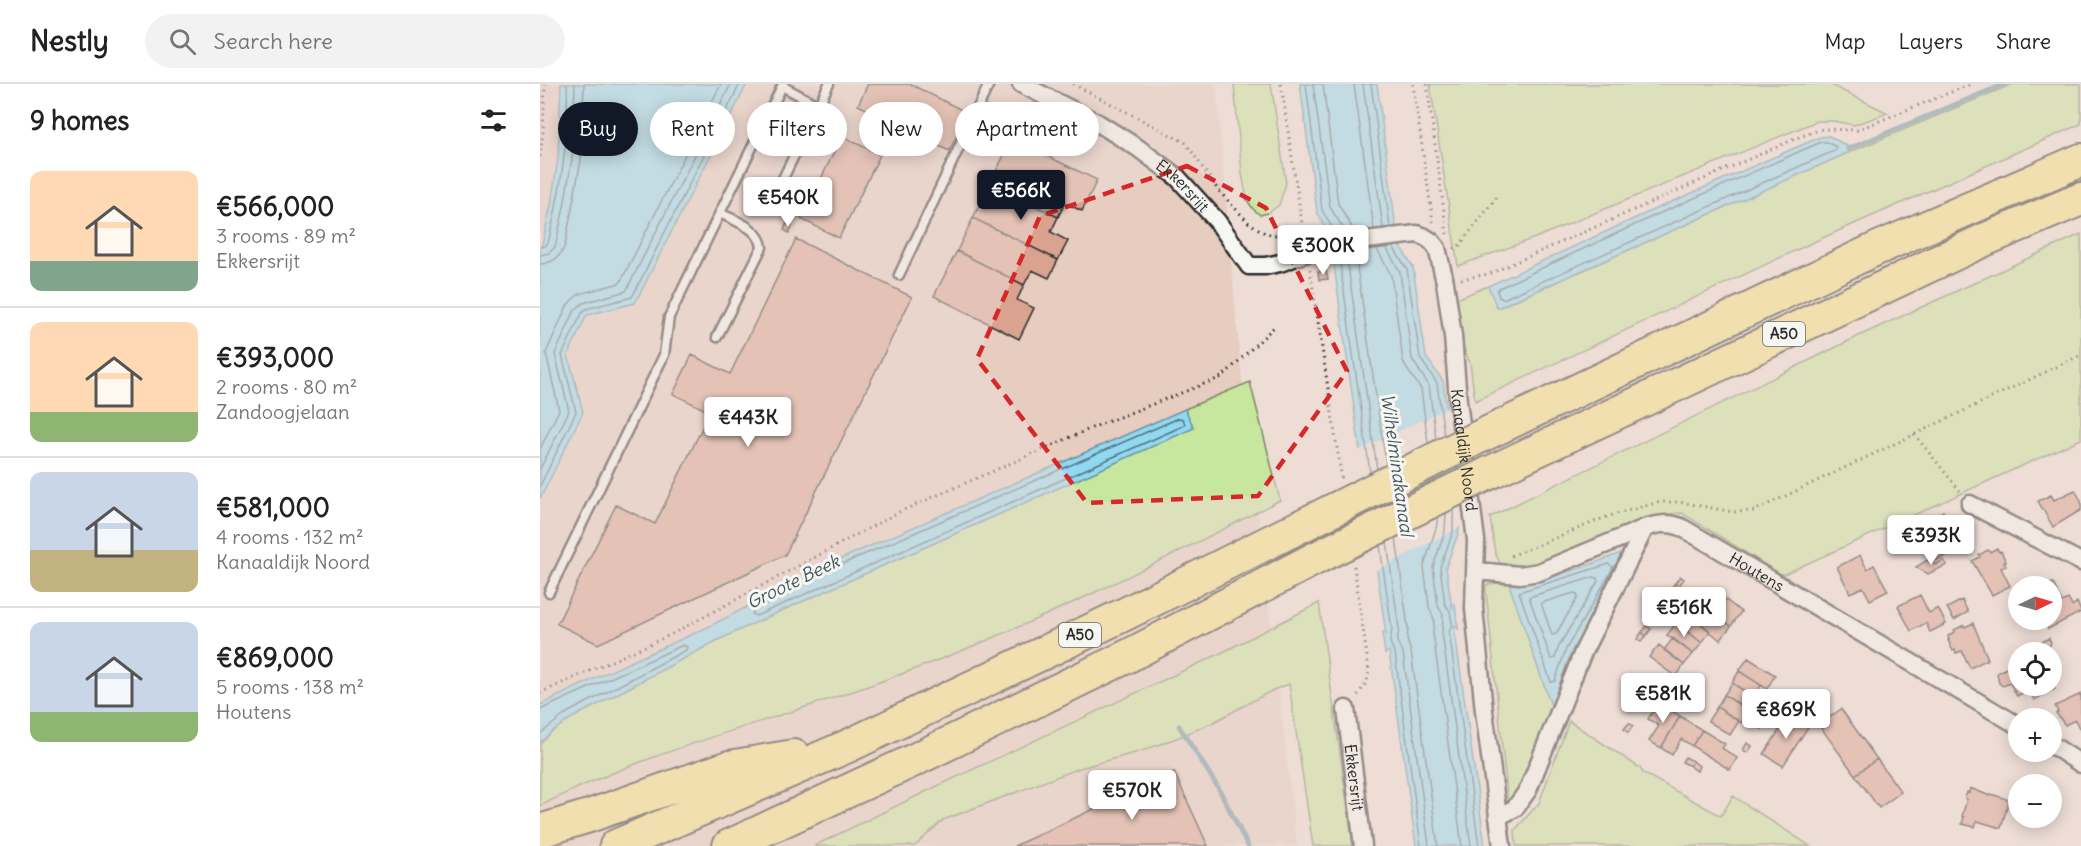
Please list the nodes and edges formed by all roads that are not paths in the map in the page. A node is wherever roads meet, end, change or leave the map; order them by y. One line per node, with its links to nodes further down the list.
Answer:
1 (829, 84): 6 (lane)
2 (989, 84): 13 (lane)
3 (1021, 84): 12 (street, Ekkersrijt)
4 (783, 85): 5 (lane); 11 (lane)
5 (812, 102)
6 (821, 102)
7 (794, 156): 10 (lane)
8 (2081, 160): 22 (highway, A50, bridge)
9 (2081, 199): 28 (highway, A50, bridge)
10 (772, 201)
11 (720, 213): 14 (lane); 19 (lane)
12 (1438, 253): 18 (street, Kanaaldijk Noord)
13 (899, 275)
14 (717, 337)
15 (1970, 504): 17 (street)
16 (1645, 528): 18 (street, Houtens); 21 (street, Houtens); 25 (street)
17 (2081, 562)
18 (1476, 571): 25 (street, Kanaaldijk Noord)
19 (549, 592)
20 (1346, 709): 29 (street, Ekkersrijt)
21 (2008, 720)
22 (848, 746): 26 (highway, A50); 27 (highway, A50)
23 (2062, 752): 24 (street)
24 (2081, 764)
25 (1498, 817): 30 (street, Kanaaldijk Noord)
26 (540, 831)
27 (616, 846)
28 (729, 846)
29 (1363, 846)
30 (1502, 846)

